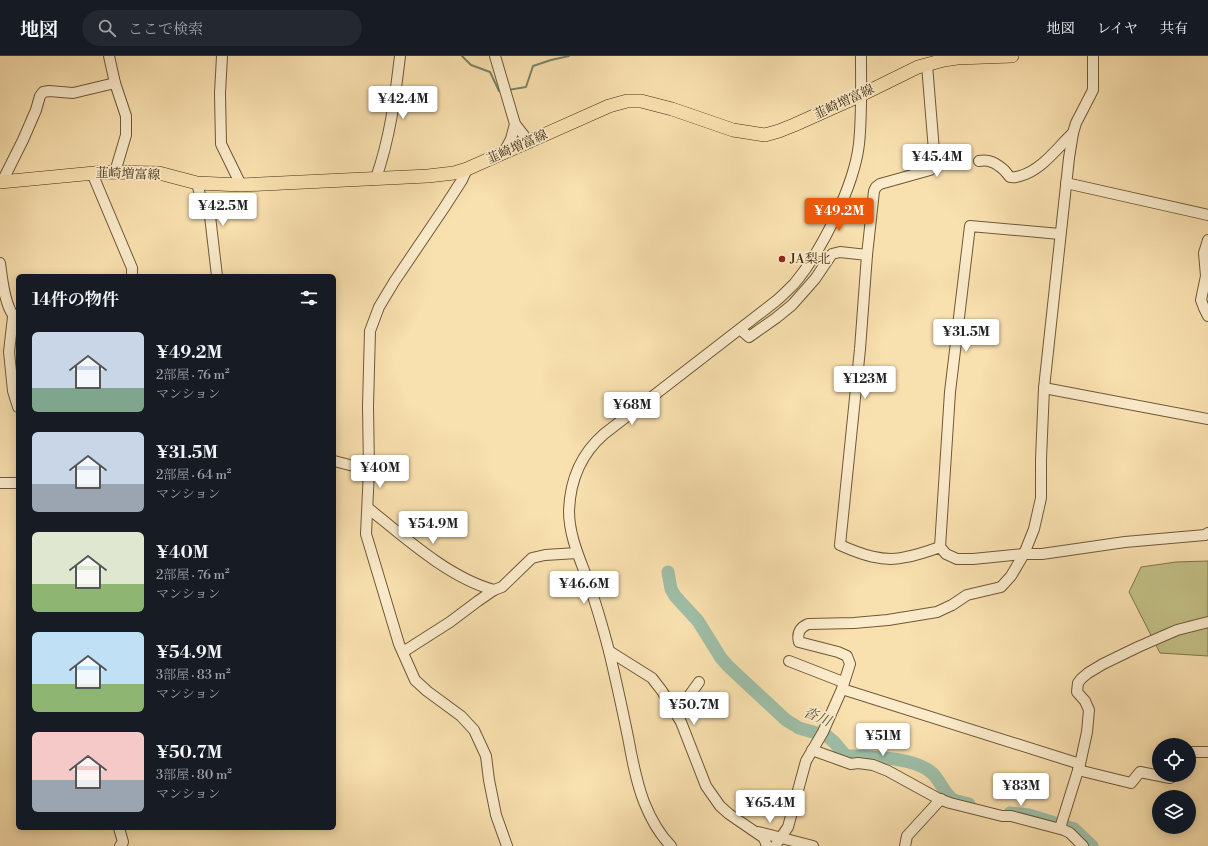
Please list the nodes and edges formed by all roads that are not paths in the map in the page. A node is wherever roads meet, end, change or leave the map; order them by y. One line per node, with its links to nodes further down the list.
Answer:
1 (109, 56): 9 (street)
2 (222, 56): 23 (street)
3 (400, 56): 19 (street)
4 (495, 56): 11 (street)
5 (861, 56): 10 (street)
6 (1012, 56): 8 (main road, 韮崎増富線)
7 (1093, 56): 12 (street)
8 (927, 65): 10 (main road, 韮崎増富線); 27 (street)
9 (115, 83): 17 (street); 20 (street)
10 (861, 95): 13 (main road, 韮崎増富線); 33 (street)
11 (515, 124): 13 (street); 14 (street)
12 (1073, 133): 15 (street); 22 (street)
13 (529, 142): 14 (main road, 韮崎増富線)
14 (504, 152): 16 (main road, 韮崎増富線)
15 (979, 161)
16 (466, 169): 19 (main road, 韮崎増富線); 38 (street)
17 (115, 172): 18 (main road, 韮崎増富線); 21 (main road, 韮崎増富線)
18 (92, 173): 20 (main road, 韮崎増富線); 29 (street)
19 (376, 178): 23 (main road, 韮崎増富線)
20 (1, 182)
21 (197, 183): 23 (main road, 韮崎増富線); 30 (street)
22 (1066, 184): 24 (street); 25 (street)
23 (241, 185)
24 (1208, 215)
25 (1060, 234): 34 (street); 43 (street)
26 (1208, 240): 32 (street)
27 (867, 255): 33 (street); 43 (street)
28 (0, 264): 31 (street)
29 (132, 274)
30 (217, 274)
31 (10, 314): 35 (street)
32 (1208, 316)
33 (740, 330): 44 (street)
34 (1044, 388): 36 (street); 45 (street)
35 (16, 401)
36 (1208, 419)
37 (336, 462): 38 (street)
38 (369, 470): 41 (street)
39 (0, 483): 40 (street)
40 (16, 483)
41 (368, 508): 46 (street); 49 (street)
42 (1208, 533): 45 (street)
43 (940, 547): 45 (street)
44 (577, 553): 46 (street); 48 (street)
45 (1024, 554): 52 (street)
46 (494, 590): 49 (street)
47 (1208, 622): 57 (street)
48 (609, 651): 53 (street); 66 (street)
49 (403, 652): 65 (street)
50 (790, 662): 52 (street)
51 (699, 682): 53 (street)
52 (842, 685): 54 (street); 57 (street)
53 (676, 714): 62 (street)
54 (812, 750): 59 (street); 63 (street)
55 (1196, 752): 56 (street)
56 (1208, 752)
57 (1079, 767): 58 (street); 60 (street)
58 (1152, 774)
59 (941, 800): 60 (street); 69 (street)
60 (1060, 828): 70 (street)
61 (120, 830): 64 (street)
62 (754, 831): 63 (street); 67 (street)
63 (778, 842): 68 (street)
64 (120, 846)
65 (507, 846)
66 (671, 846)
67 (767, 846)
68 (813, 846)
69 (906, 846)
70 (1083, 846)

